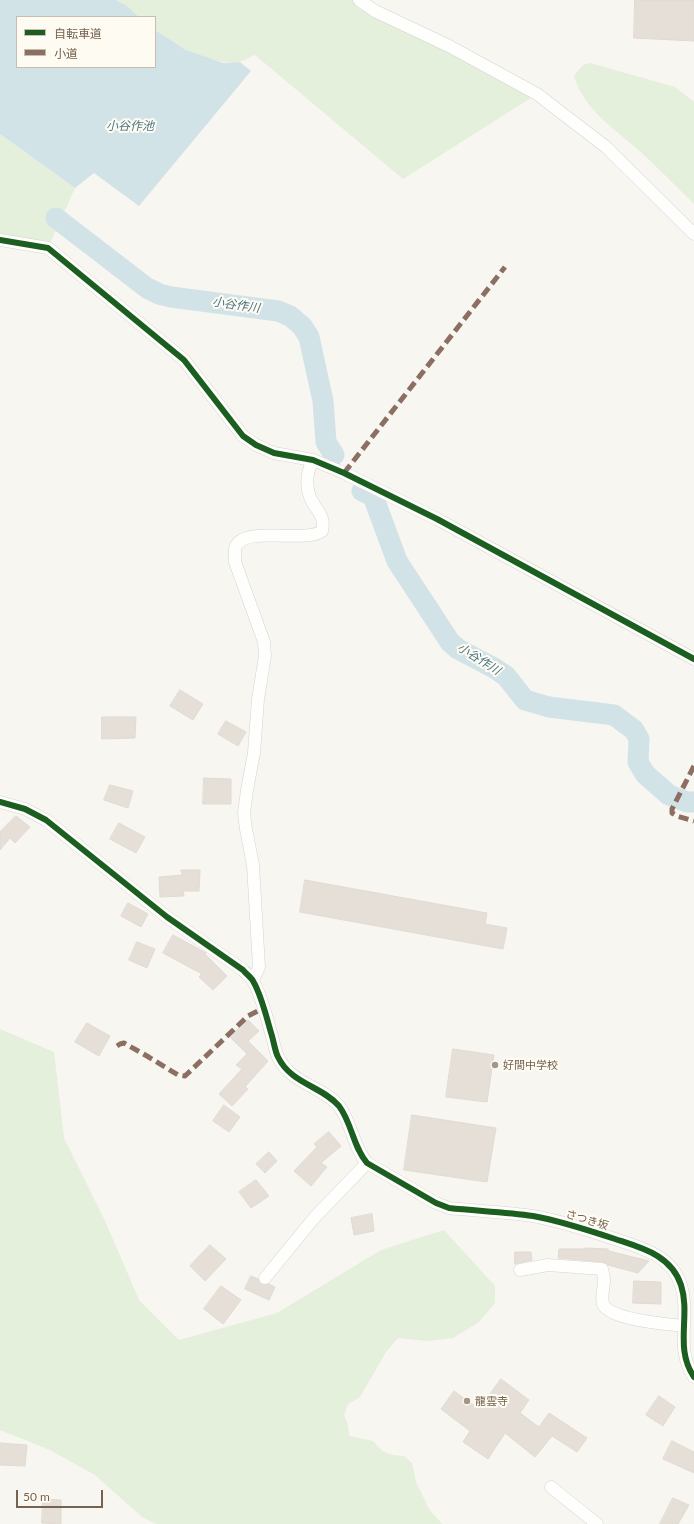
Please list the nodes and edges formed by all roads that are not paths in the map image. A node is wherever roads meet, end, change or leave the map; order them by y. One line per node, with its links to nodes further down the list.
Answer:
1 (359, 0): 2 (street)
2 (694, 234)
3 (0, 240): 4 (street)
4 (313, 460): 5 (street); 7 (street)
5 (694, 659)
6 (0, 803): 7 (street)
7 (253, 981): 8 (street)
8 (367, 1163): 10 (street); 11 (street, さつき坂)
9 (520, 1270): 11 (street)
10 (265, 1278)
11 (684, 1326): 12 (street, さつき坂)
12 (694, 1376)
13 (550, 1487): 14 (street)
14 (596, 1524)

